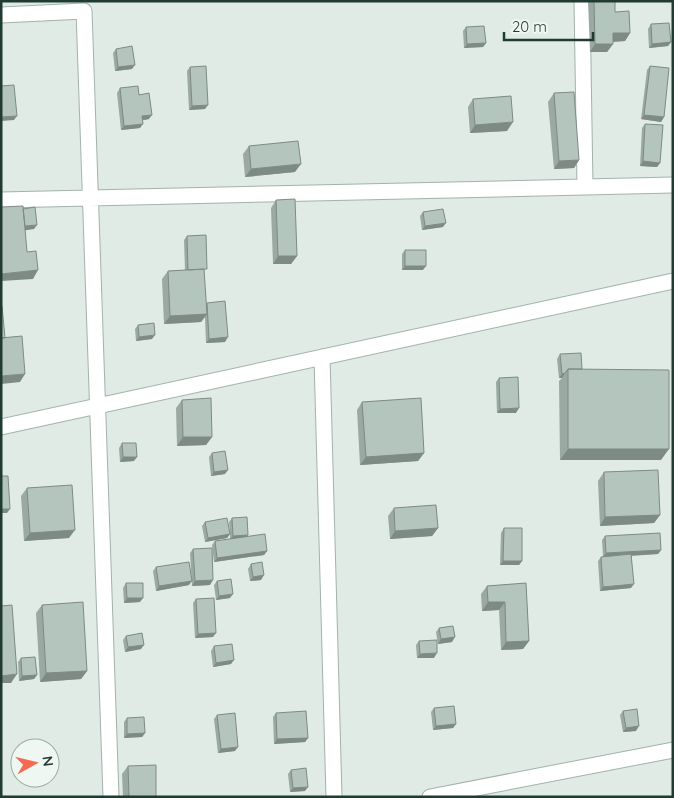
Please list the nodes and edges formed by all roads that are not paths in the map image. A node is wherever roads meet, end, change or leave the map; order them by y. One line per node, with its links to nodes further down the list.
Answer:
1 (582, 1): 4 (street)
2 (1, 15): 5 (street)
3 (673, 185): 4 (street)
4 (585, 187): 5 (street)
5 (90, 198): 6 (street); 9 (street)
6 (1, 200)
7 (673, 281): 8 (street)
8 (322, 357): 9 (street); 14 (street)
9 (98, 406): 10 (street); 13 (street)
10 (1, 427)
11 (673, 750): 12 (street)
12 (454, 794): 15 (street)
13 (111, 797)
14 (334, 797)
15 (430, 797)

